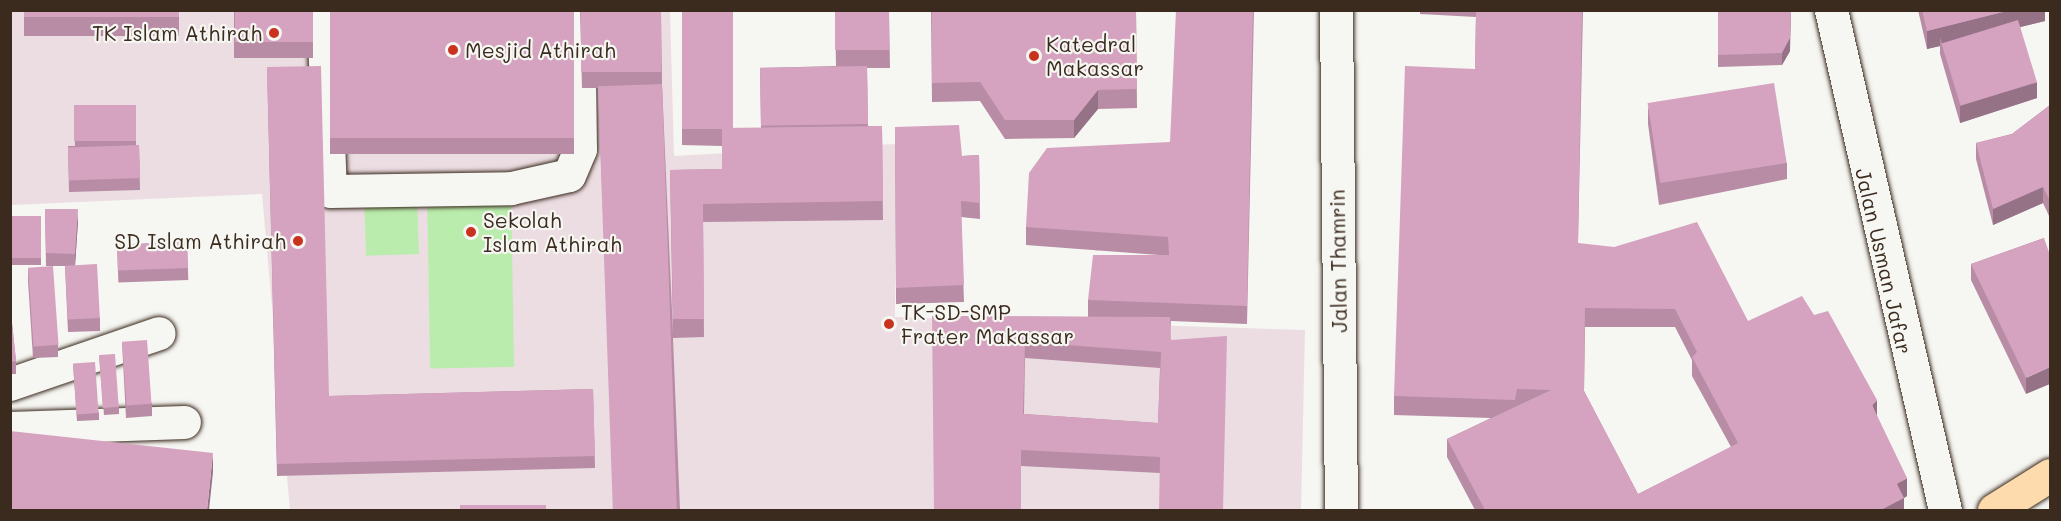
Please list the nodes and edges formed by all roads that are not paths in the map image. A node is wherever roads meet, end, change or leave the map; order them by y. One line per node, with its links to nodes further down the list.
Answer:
1 (323, 10): 2 (street)
2 (578, 10)
3 (1336, 10): 10 (street, Jalan Thamrin)
4 (1830, 10): 11 (street, Jalan Usman Jafar)
5 (159, 333): 6 (street)
6 (10, 384)
7 (184, 422): 8 (street)
8 (10, 428)
9 (2050, 475): 12 (main road)
10 (1341, 510)
11 (1944, 510)
12 (1994, 510)

